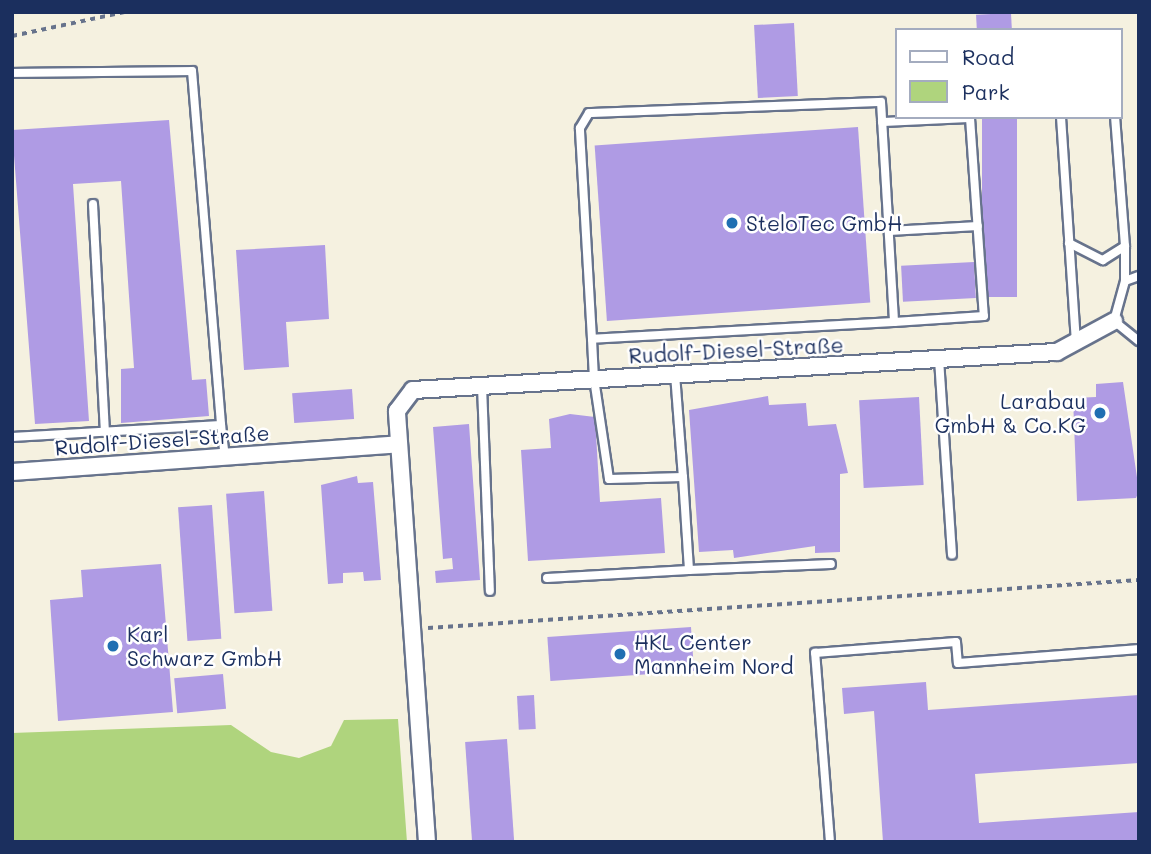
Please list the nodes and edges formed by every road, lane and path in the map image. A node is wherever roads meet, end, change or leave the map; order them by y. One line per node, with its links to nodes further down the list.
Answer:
1 (125, 12): 2 (path)
2 (12, 36)
3 (12, 73): 25 (lane)
4 (948, 119): 8 (lane)
5 (970, 119): 10 (lane)
6 (1061, 119): 12 (lane)
7 (1115, 119): 13 (lane)
8 (882, 122): 11 (lane); 18 (lane)
9 (93, 204): 26 (lane)
10 (978, 226): 11 (lane); 17 (lane)
11 (889, 231): 17 (lane)
12 (1069, 243): 13 (lane); 20 (lane)
13 (1125, 246): 15 (lane)
14 (1139, 276): 15 (lane)
15 (1125, 281): 16 (lane)
16 (1114, 321): 19 (lane); 20 (street, Rudolf-Diesel-Straße)
17 (894, 322): 18 (lane)
18 (592, 339): 23 (lane)
19 (1139, 341)
20 (1076, 342): 21 (street, Rudolf-Diesel-Straße)
21 (939, 359): 22 (street, Rudolf-Diesel-Straße); 32 (lane)
22 (675, 374): 23 (street, Rudolf-Diesel-Straße); 31 (lane)
23 (594, 379): 24 (street, Rudolf-Diesel-Straße); 31 (lane)
24 (482, 386): 28 (street, Rudolf-Diesel-Straße); 37 (lane)
25 (222, 425): 26 (lane); 29 (lane)
26 (105, 432): 27 (lane)
27 (12, 437)
28 (399, 444): 29 (street, Rudolf-Diesel-Straße); 38 (street, Rudolf-Diesel-Straße)
29 (225, 457): 30 (street, Rudolf-Diesel-Straße)
30 (12, 472)
31 (683, 477): 34 (lane)
32 (952, 555)
33 (831, 564): 34 (lane)
34 (689, 570): 35 (lane)
35 (547, 578)
36 (1139, 580): 38 (path)
37 (490, 591)
38 (412, 629): 40 (street, Rudolf-Diesel-Straße)
39 (1139, 649): 41 (lane)
40 (427, 842)
41 (830, 842)

